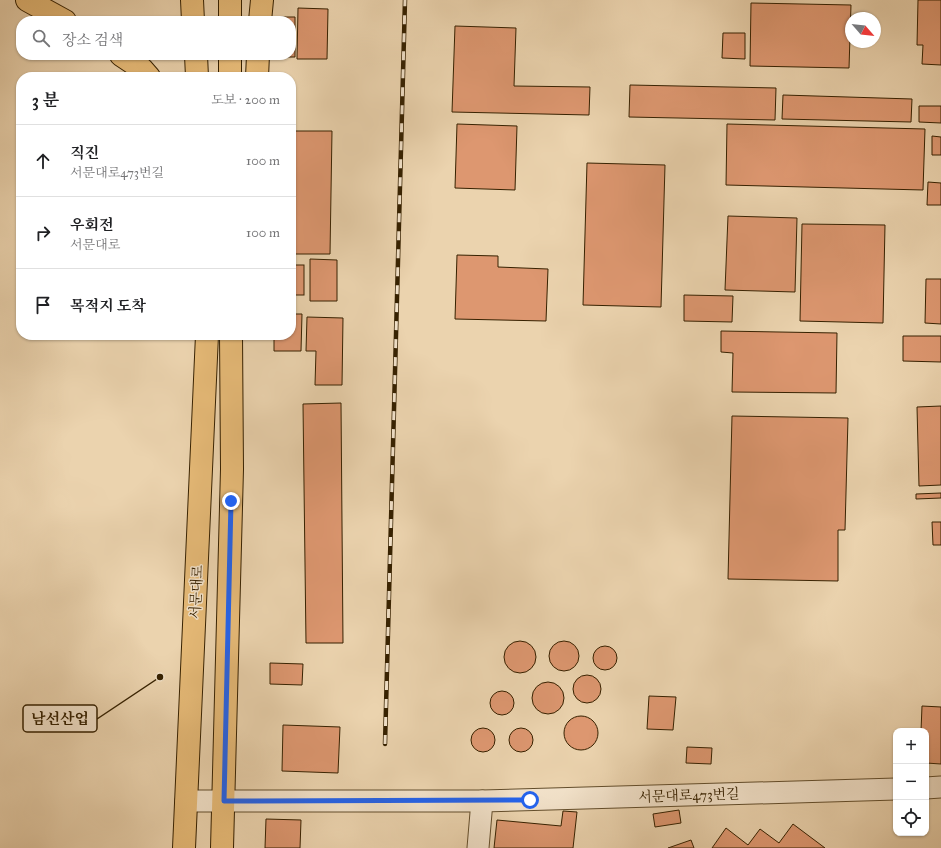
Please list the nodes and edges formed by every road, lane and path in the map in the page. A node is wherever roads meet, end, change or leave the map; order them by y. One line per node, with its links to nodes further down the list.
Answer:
1 (27, 0): 5 (main road)
2 (192, 0): 6 (main road)
3 (230, 0): 7 (main road)
4 (262, 0): 8 (main road)
5 (56, 16)
6 (194, 16)
7 (230, 16)
8 (260, 16)
9 (128, 60): 13 (main road)
10 (196, 60): 14 (main road)
11 (230, 60): 15 (main road)
12 (258, 60): 16 (main road)
13 (145, 72)
14 (197, 72)
15 (230, 72)
16 (257, 72)
17 (207, 340): 24 (main road, 서문대로)
18 (231, 340): 20 (main road)
19 (241, 340): 20 (main road)
20 (232, 469): 25 (main road)
21 (941, 787): 22 (street)
22 (929, 788)
23 (893, 789): 26 (street, 서문대로473번길)
24 (186, 801): 25 (street, 서문대로473번길); 27 (main road, 서문대로)
25 (224, 801): 26 (street, 서문대로473번길); 28 (main road)
26 (482, 801): 29 (street)
27 (184, 848)
28 (222, 848)
29 (478, 848)

